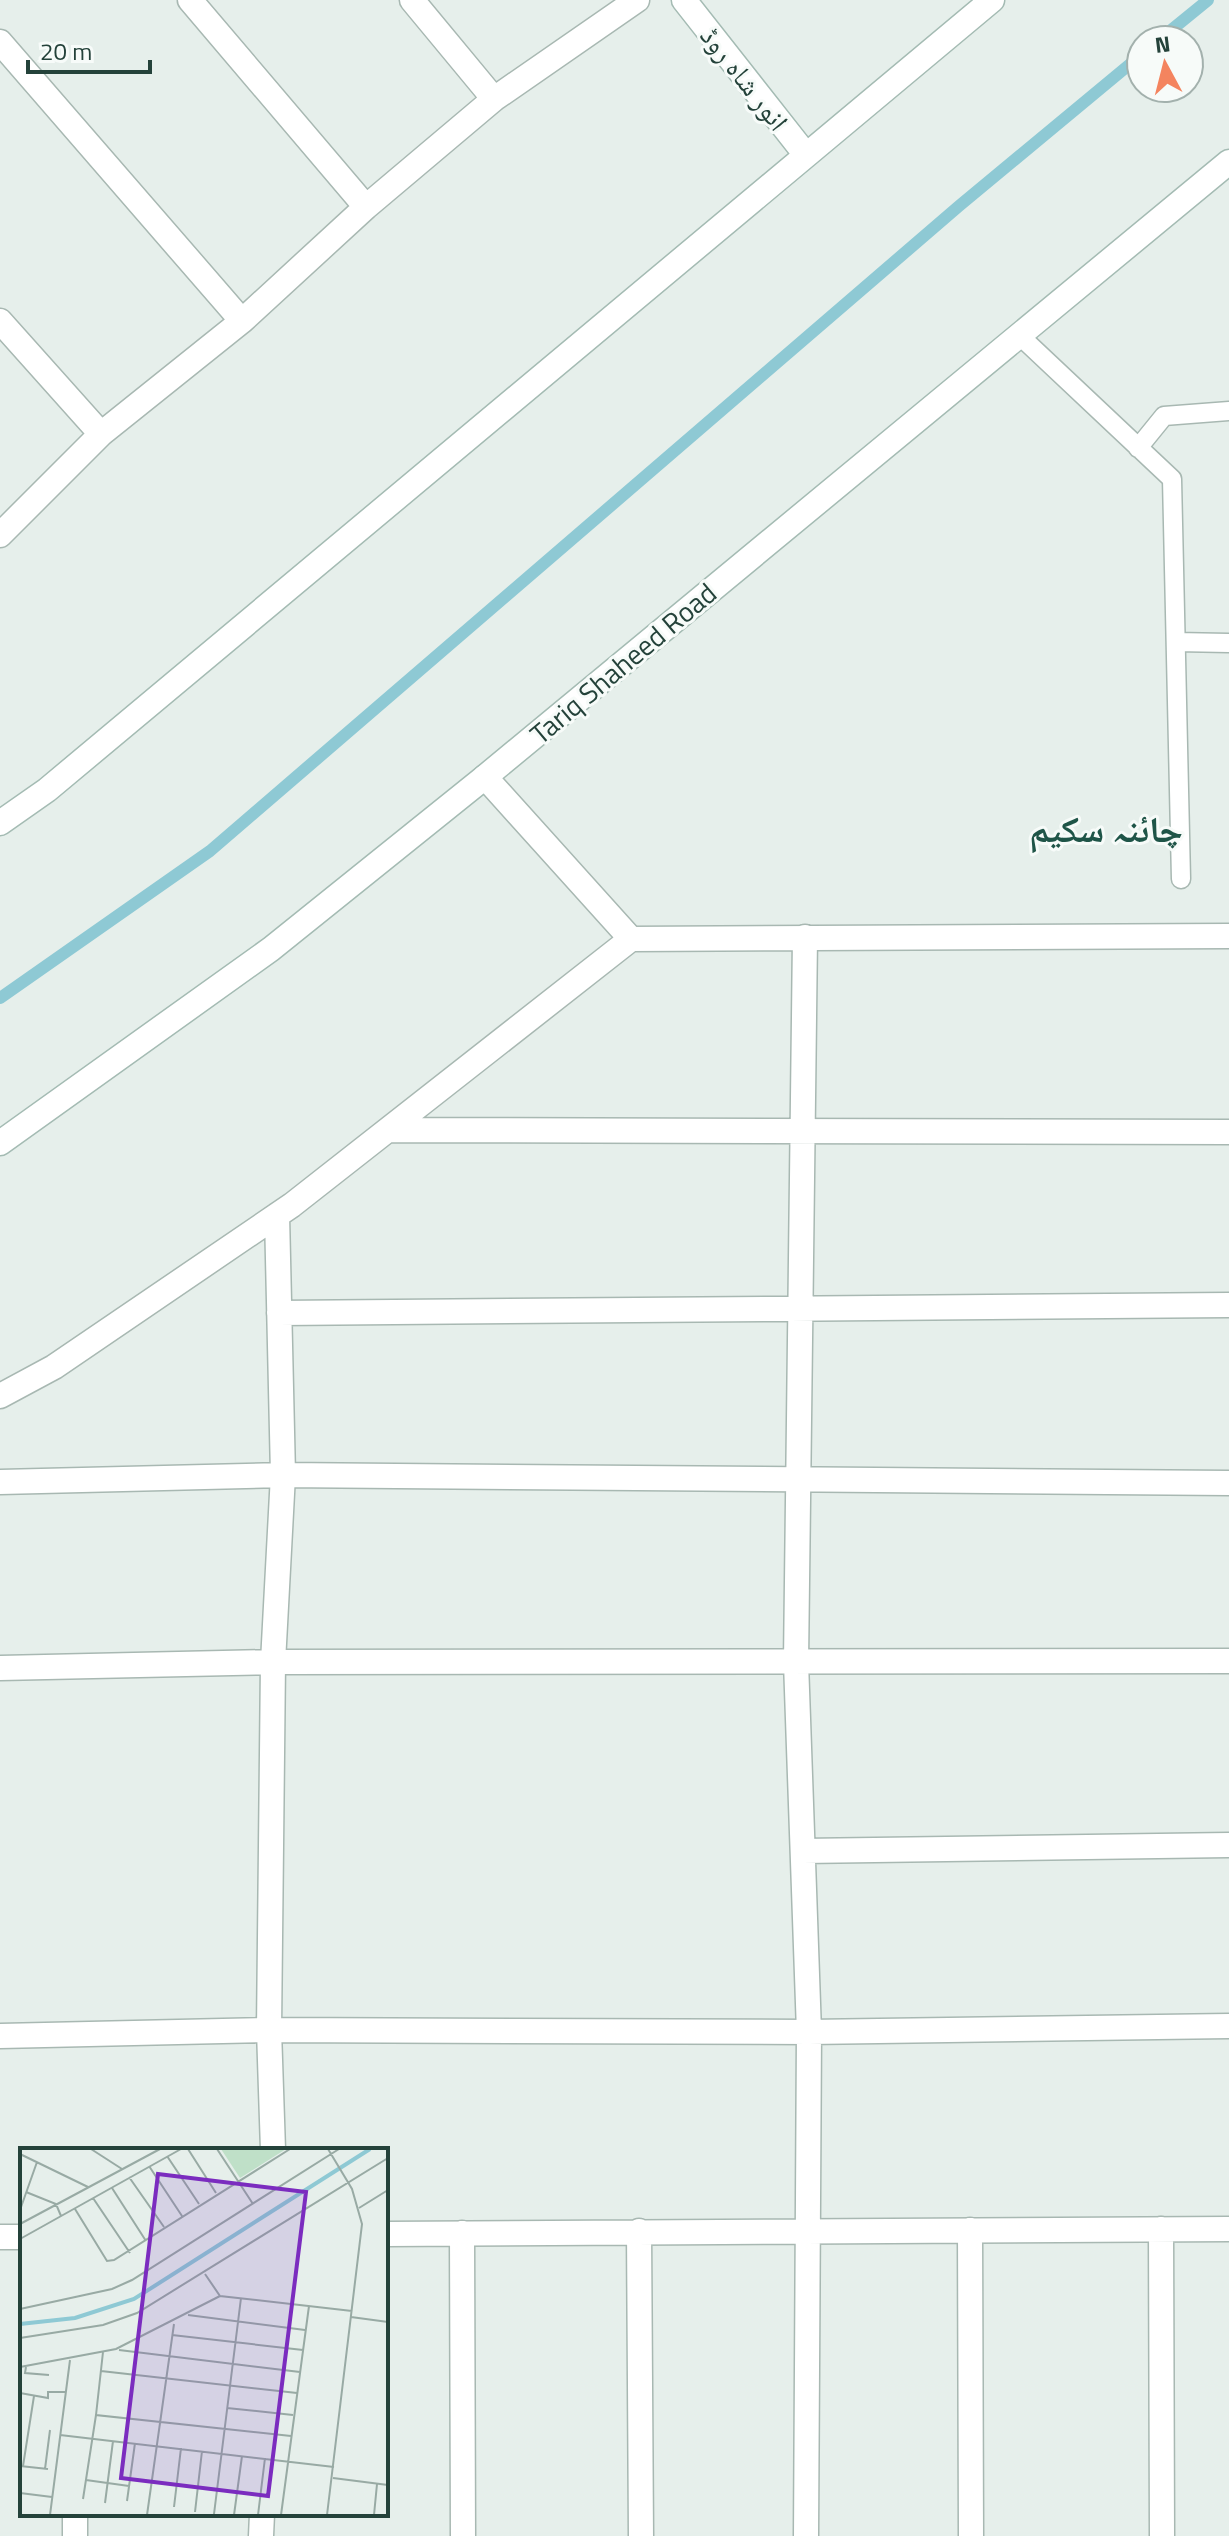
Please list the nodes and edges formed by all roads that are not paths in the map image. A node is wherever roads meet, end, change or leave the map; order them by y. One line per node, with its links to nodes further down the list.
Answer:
1 (190, 0): 10 (street)
2 (412, 0): 7 (street)
3 (637, 0): 7 (street)
4 (684, 0): 8 (street, انور شاہ روڈ)
5 (992, 0): 8 (street)
6 (0, 42): 12 (street)
7 (494, 99): 10 (street)
8 (806, 155): 21 (street)
9 (1229, 162): 13 (street, Tariq Shaheed Road)
10 (366, 207): 12 (street)
11 (0, 321): 15 (street)
12 (242, 321): 15 (street)
13 (1019, 335): 16 (lane); 20 (street, Tariq Shaheed Road)
14 (1229, 411): 16 (lane)
15 (101, 434): 17 (street)
16 (1138, 448): 18 (lane)
17 (0, 535)
18 (1176, 642): 19 (lane); 22 (lane)
19 (1229, 643)
20 (485, 777): 25 (street); 29 (street, Tariq Shaheed Road)
21 (0, 823)
22 (1181, 879)
23 (1229, 936): 24 (street)
24 (805, 937): 25 (street); 27 (street)
25 (631, 939): 26 (street)
26 (388, 1130): 27 (street); 30 (street)
27 (803, 1130): 28 (street); 32 (street)
28 (1229, 1132)
29 (0, 1143)
30 (277, 1215): 33 (street); 34 (street)
31 (1229, 1305): 32 (street)
32 (800, 1310): 33 (street); 36 (street)
33 (279, 1313): 35 (street)
34 (0, 1396)
35 (283, 1475): 36 (street); 37 (street); 40 (street)
36 (798, 1478): 38 (street); 41 (street)
37 (0, 1482)
38 (1229, 1483)
39 (1229, 1661): 41 (street)
40 (273, 1662): 41 (street); 42 (street); 46 (street)
41 (796, 1662): 44 (street)
42 (0, 1668)
43 (1229, 1845): 44 (street)
44 (803, 1851): 47 (street)
45 (1229, 2026): 47 (street)
46 (269, 2030): 47 (street); 48 (street); 49 (street)
47 (809, 2032): 54 (street)
48 (0, 2036)
49 (273, 2148)
50 (1161, 2229): 51 (street); 52 (street); 63 (street)
51 (1229, 2229)
52 (970, 2230): 54 (street); 62 (street)
53 (639, 2231): 54 (street); 55 (street); 60 (street)
54 (808, 2231): 61 (street)
55 (462, 2233): 56 (street); 59 (street)
56 (388, 2234)
57 (262, 2516): 58 (street)
58 (261, 2536)
59 (463, 2536)
60 (641, 2536)
61 (806, 2536)
62 (971, 2536)
63 (1162, 2536)

